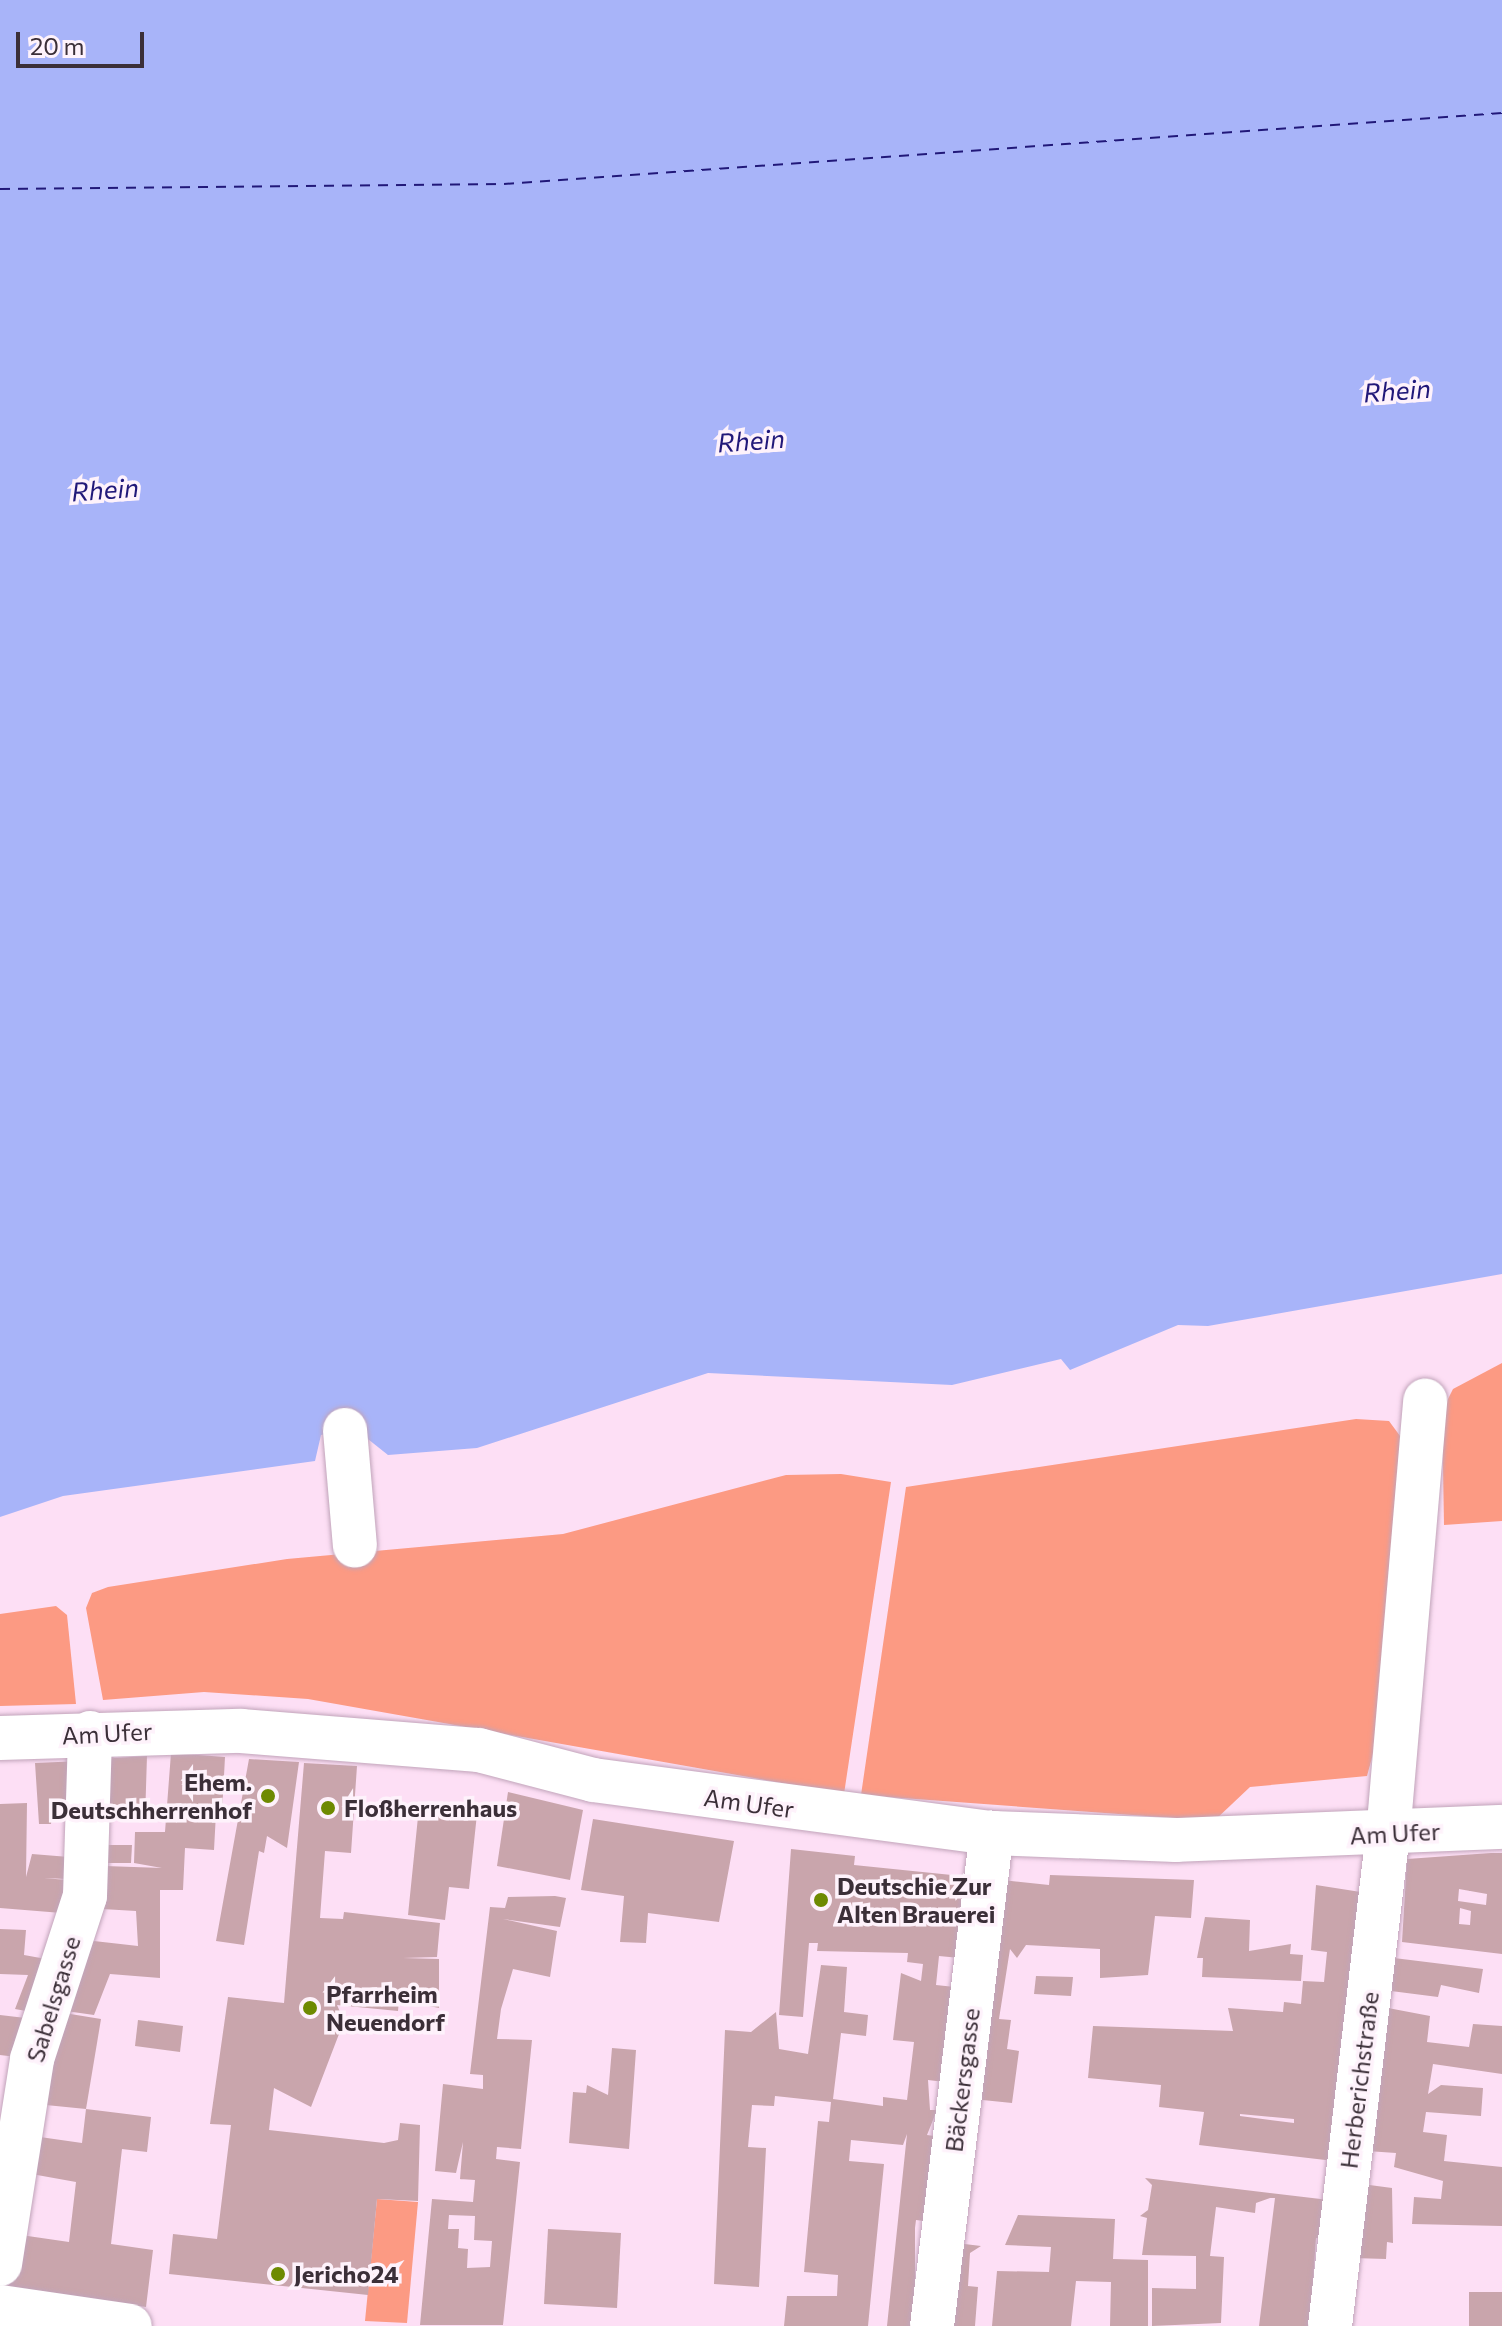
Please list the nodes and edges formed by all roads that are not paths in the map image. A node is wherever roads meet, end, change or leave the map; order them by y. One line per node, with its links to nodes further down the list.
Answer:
1 (1425, 1401): 8 (street, Herberichstraße)
2 (345, 1430): 3 (street)
3 (355, 1546)
4 (90, 1733): 5 (street, Am Ufer); 7 (street, Am Ufer); 9 (street, Sabelsgasse)
5 (0, 1738)
6 (1502, 1827): 8 (street, Am Ufer)
7 (992, 1833): 8 (street, Am Ufer); 12 (street, Bäckersgasse)
8 (1388, 1835): 13 (street, Herberichstraße)
9 (0, 2264)
10 (0, 2307): 11 (street)
11 (130, 2326)
12 (932, 2326)
13 (1330, 2326)

